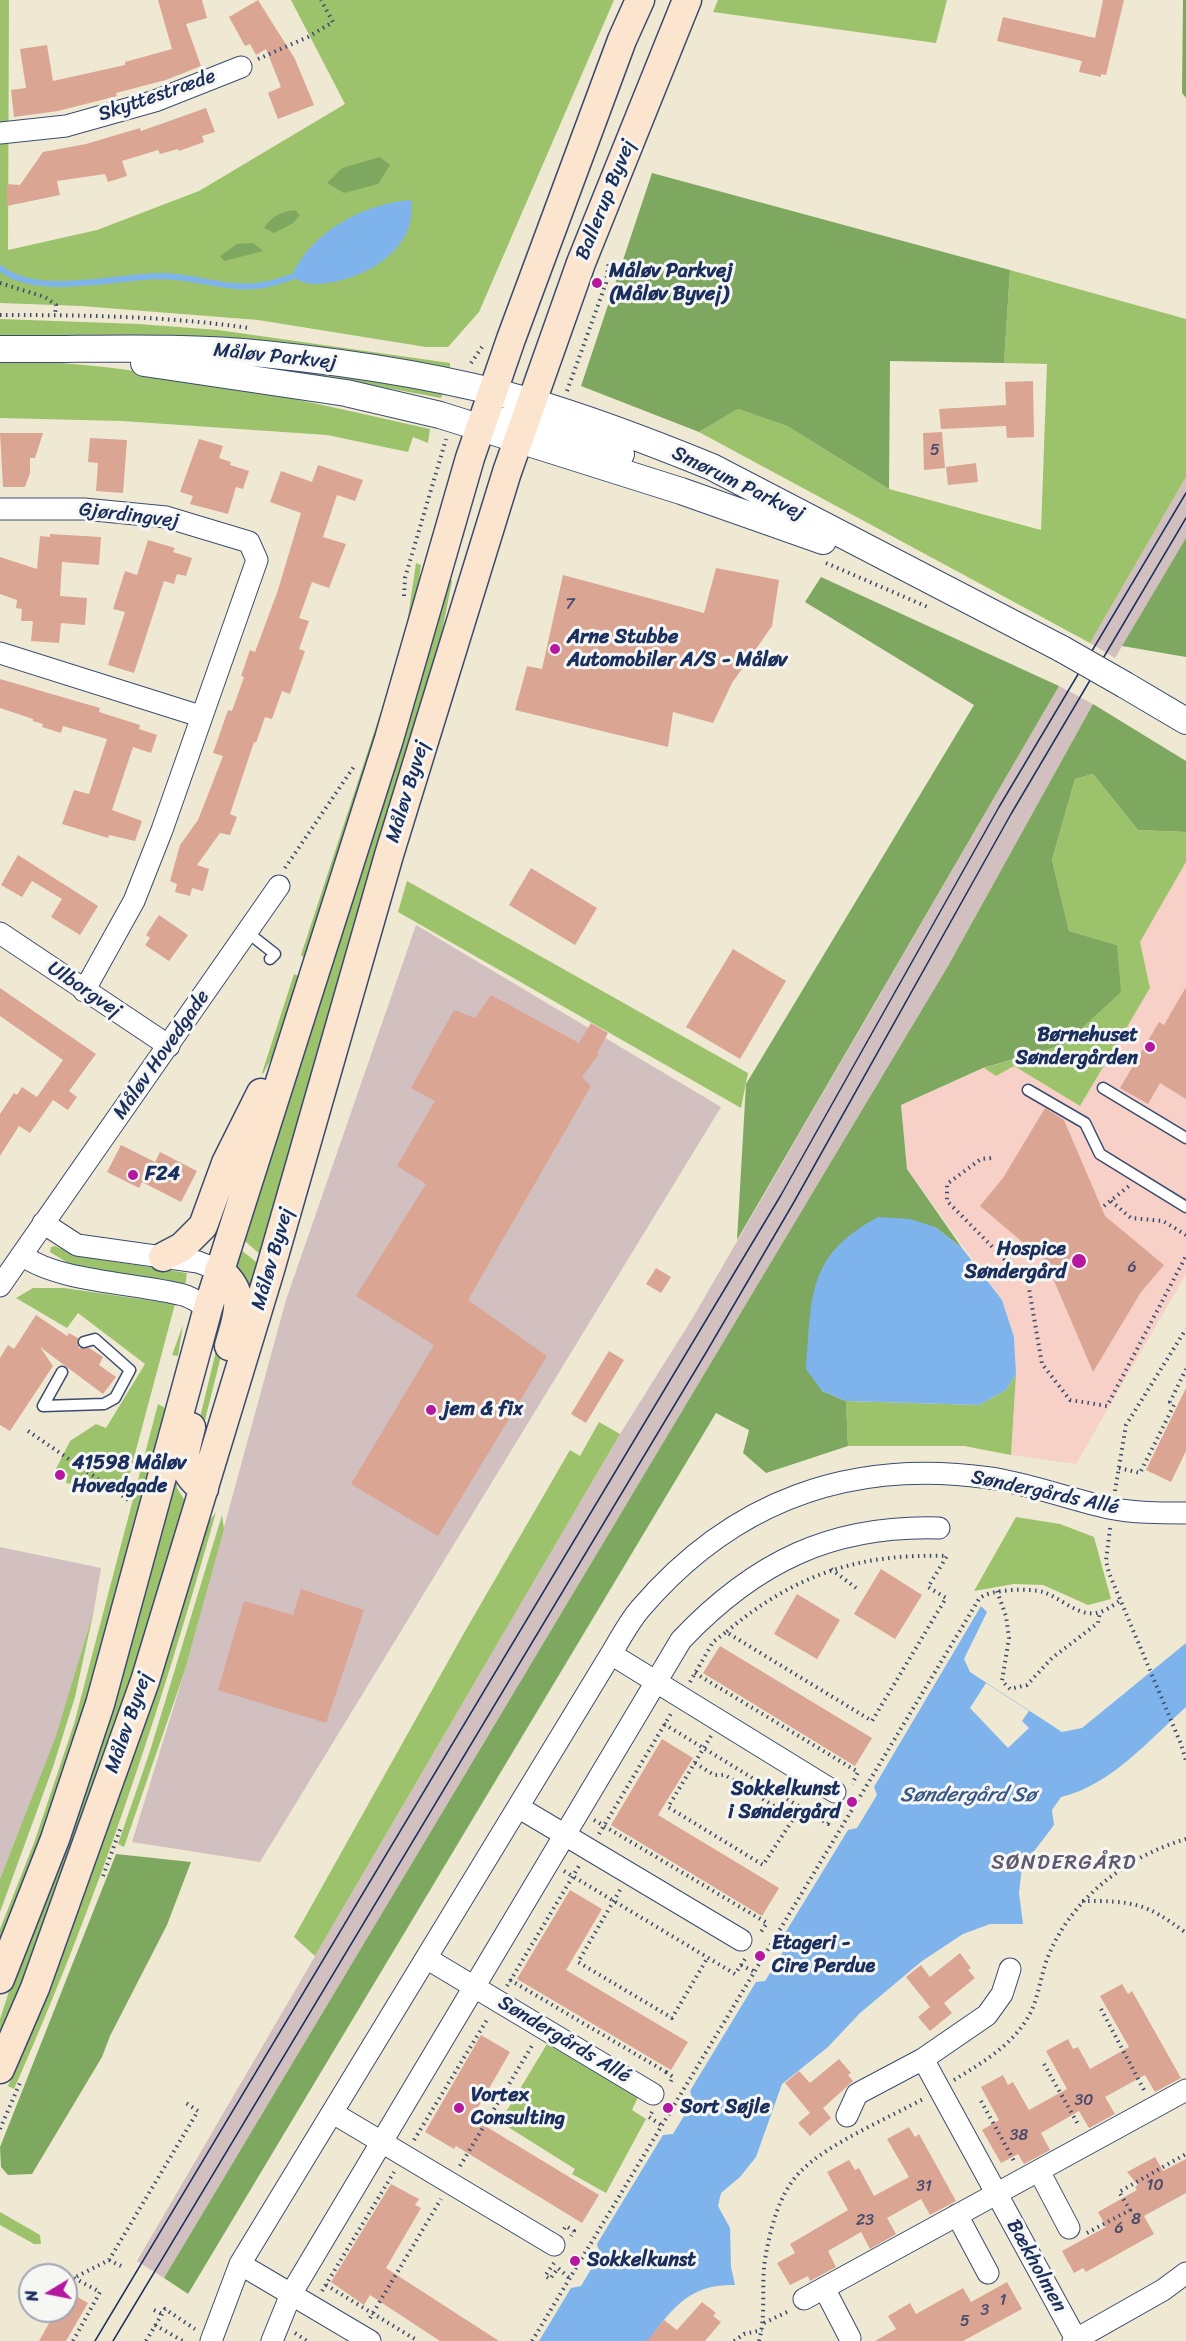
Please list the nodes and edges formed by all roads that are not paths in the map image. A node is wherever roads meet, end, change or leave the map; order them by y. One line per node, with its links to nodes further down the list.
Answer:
1 (640, 0): 7 (main road, Ballerup Byvej)
2 (687, 0): 8 (main road, Ballerup Byvej)
3 (241, 66): 4 (street, Skyttestræde)
4 (0, 133)
5 (0, 349): 6 (street, Måløv Parkvej)
6 (54, 350): 7 (street, Måløv Parkvej); 9 (street, Måløv Parkvej)
7 (493, 392): 8 (street, Måløv Parkvej); 9 (main road, Ballerup Byvej)
8 (525, 421): 9 (street, Måløv Parkvej); 11 (street, Smørum Parkvej); 11 (street, Smørum Parkvej); 34 (main road, Måløv Byvej)
9 (481, 427): 20 (main road, Måløv Byvej)
10 (0, 509): 13 (street, Gjørdingvej)
11 (937, 584): 14 (street, Smørum Parkvej, bridge)
12 (0, 653): 13 (street)
13 (200, 716): 19 (street, Gjørdingvej)
14 (1186, 721)
15 (279, 886): 16 (street, Måløv Hovedgade)
16 (247, 932): 18 (lane); 21 (street, Måløv Hovedgade)
17 (0, 933): 19 (street, Ulborgvej)
18 (270, 959)
19 (84, 991): 21 (street, Ulborgvej)
20 (298, 1022): 28 (main road); 29 (main road, Måløv Byvej)
21 (169, 1046): 26 (street, Måløv Hovedgade)
22 (1103, 1088): 24 (lane)
23 (1028, 1090): 25 (lane)
24 (1186, 1138)
25 (1186, 1207)
26 (43, 1223): 27 (street, Måløv Hovedgade); 28 (street)
27 (22, 1255): 30 (street, Måløv Hovedgade); 31 (street)
28 (163, 1257): 29 (street)
29 (219, 1270): 31 (main road, Måløv Byvej); 34 (main road)
30 (0, 1286)
31 (204, 1321): 35 (main road); 46 (main road, Måløv Byvej)
32 (84, 1342): 33 (lane)
33 (62, 1372)
34 (223, 1430): 35 (main road, Måløv Byvej)
35 (204, 1489): 49 (main road, Måløv Byvej)
36 (1186, 1513): 38 (street, Søndergårds Allé)
37 (939, 1528): 39 (street)
38 (611, 1654): 39 (street); 41 (street, Søndergårds Allé)
39 (656, 1682): 40 (street); 42 (street)
40 (840, 1799)
41 (518, 1807): 42 (street); 44 (street, Søndergårds Allé)
42 (564, 1834): 43 (street); 47 (street)
43 (741, 1940)
44 (426, 1958): 47 (street, Søndergårds Allé); 52 (street, Søndergårds Allé)
45 (1010, 1969): 48 (street)
46 (0, 1979)
47 (474, 1987): 50 (street, Søndergårds Allé); 54 (street)
48 (923, 2059): 53 (street); 56 (street, Bækholmen)
49 (0, 2069)
50 (653, 2094)
51 (1184, 2094): 55 (street)
52 (333, 2113): 54 (street); 60 (street, Søndergårds Allé)
53 (847, 2116)
54 (382, 2142): 59 (street); 64 (street)
55 (1031, 2175): 56 (street); 58 (street)
56 (996, 2194): 57 (street); 68 (street, Bækholmen)
57 (957, 2215): 61 (street); 63 (street)
58 (1074, 2232)
59 (554, 2245)
60 (240, 2264): 64 (street); 66 (street, Søndergårds Allé)
61 (988, 2273)
62 (1186, 2273): 68 (street)
63 (824, 2288): 65 (street); 67 (street)
64 (291, 2294): 69 (street); 70 (street)
65 (804, 2299)
66 (203, 2335)
67 (850, 2338)
68 (1074, 2340)
69 (272, 2341)
70 (370, 2341)

